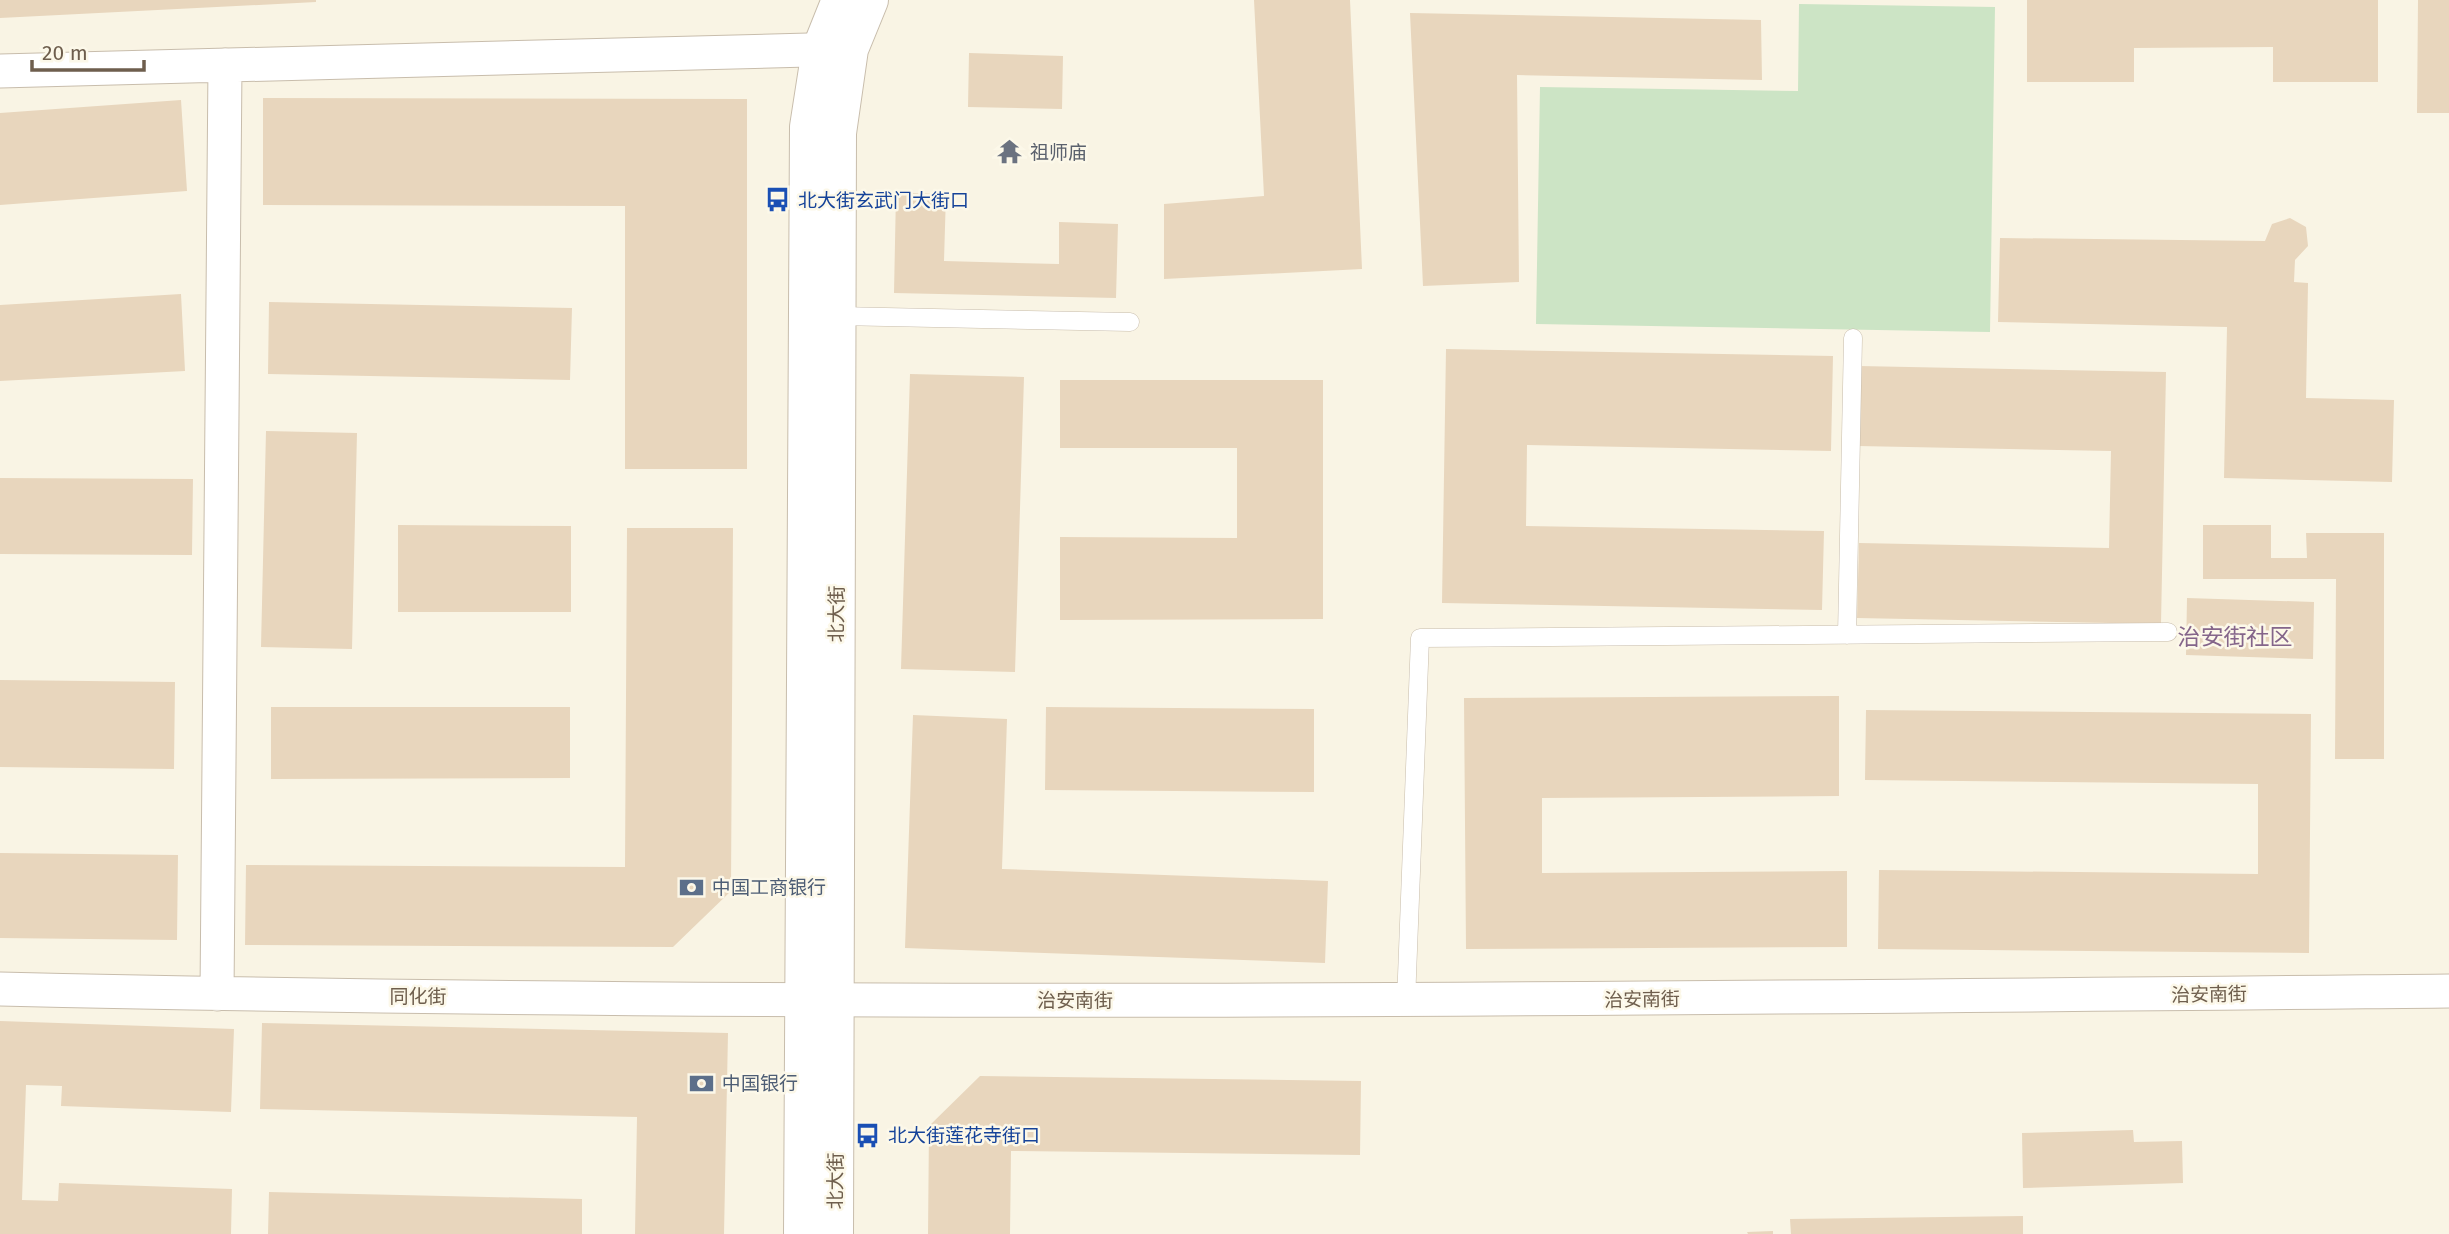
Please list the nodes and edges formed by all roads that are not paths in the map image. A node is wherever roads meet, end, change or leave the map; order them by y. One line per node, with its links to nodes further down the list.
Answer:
1 (841, 0): 3 (street, 北大街)
2 (869, 0): 3 (street, 北大街)
3 (835, 50): 4 (street); 6 (street, 北大街); 14 (street, 北大街)
4 (225, 65): 5 (street); 13 (street)
5 (0, 71)
6 (837, 316): 7 (lane); 14 (street, 北大街)
7 (1130, 322)
8 (1853, 338): 10 (lane)
9 (2168, 632): 10 (lane)
10 (1847, 635): 15 (lane)
11 (0, 989): 13 (street, 同化街)
12 (2449, 991): 15 (street, 治安南街)
13 (217, 994): 14 (street, 同化街)
14 (820, 999): 15 (street, 治安南街); 16 (street, 北大街); 17 (street, 北大街)
15 (1406, 1002)
16 (803, 1234)
17 (834, 1234)

